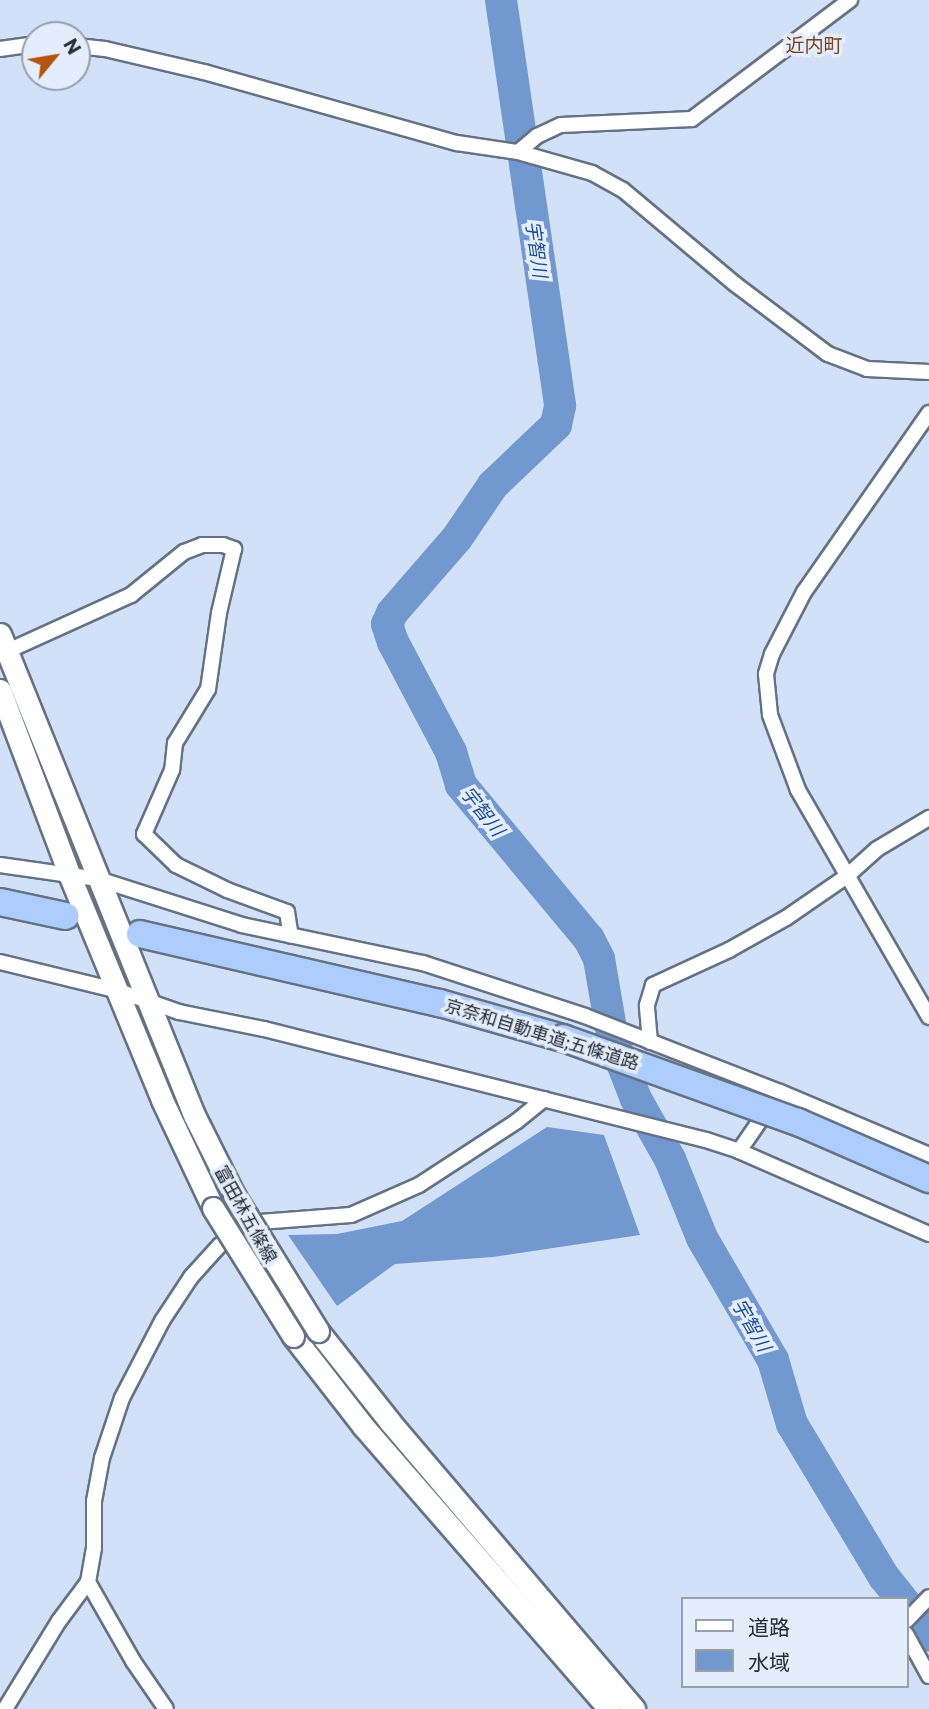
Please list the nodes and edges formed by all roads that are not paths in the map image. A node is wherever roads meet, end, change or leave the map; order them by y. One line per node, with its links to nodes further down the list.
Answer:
1 (850, 0): 5 (street)
2 (21, 46): 4 (street)
3 (91, 48): 5 (street)
4 (0, 49)
5 (518, 152): 6 (street)
6 (929, 372)
7 (929, 413): 13 (street)
8 (2, 647): 14 (main road, 富田林五條線); 18 (street)
9 (0, 690): 12 (main road, 富田林五條線)
10 (929, 818): 13 (street)
11 (0, 865): 12 (street)
12 (69, 874): 14 (street); 20 (main road, 富田林五條線)
13 (847, 876): 22 (street); 23 (street)
14 (98, 879): 18 (street); 21 (main road, 富田林五條線)
15 (0, 902): 16 (highway)
16 (66, 916)
17 (141, 934): 28 (highway, 京奈和自動車道;五條道路, bridge)
18 (290, 936): 23 (street)
19 (0, 962): 20 (street)
20 (119, 991): 21 (street); 37 (main road, 富田林五條線, bridge)
21 (149, 1002): 25 (street); 38 (main road, 富田林五條線, bridge)
22 (929, 1017)
23 (650, 1042): 24 (street)
24 (780, 1092): 26 (street); 27 (street)
25 (544, 1099): 26 (street); 30 (street)
26 (739, 1151): 29 (street)
27 (929, 1155)
28 (929, 1179)
29 (929, 1234)
30 (88, 1582): 35 (street); 36 (street)
31 (929, 1597): 32 (street)
32 (908, 1619)
33 (908, 1638): 34 (street)
34 (929, 1676)
35 (5, 1709)
36 (166, 1709)
37 (609, 1709)
38 (634, 1709)

